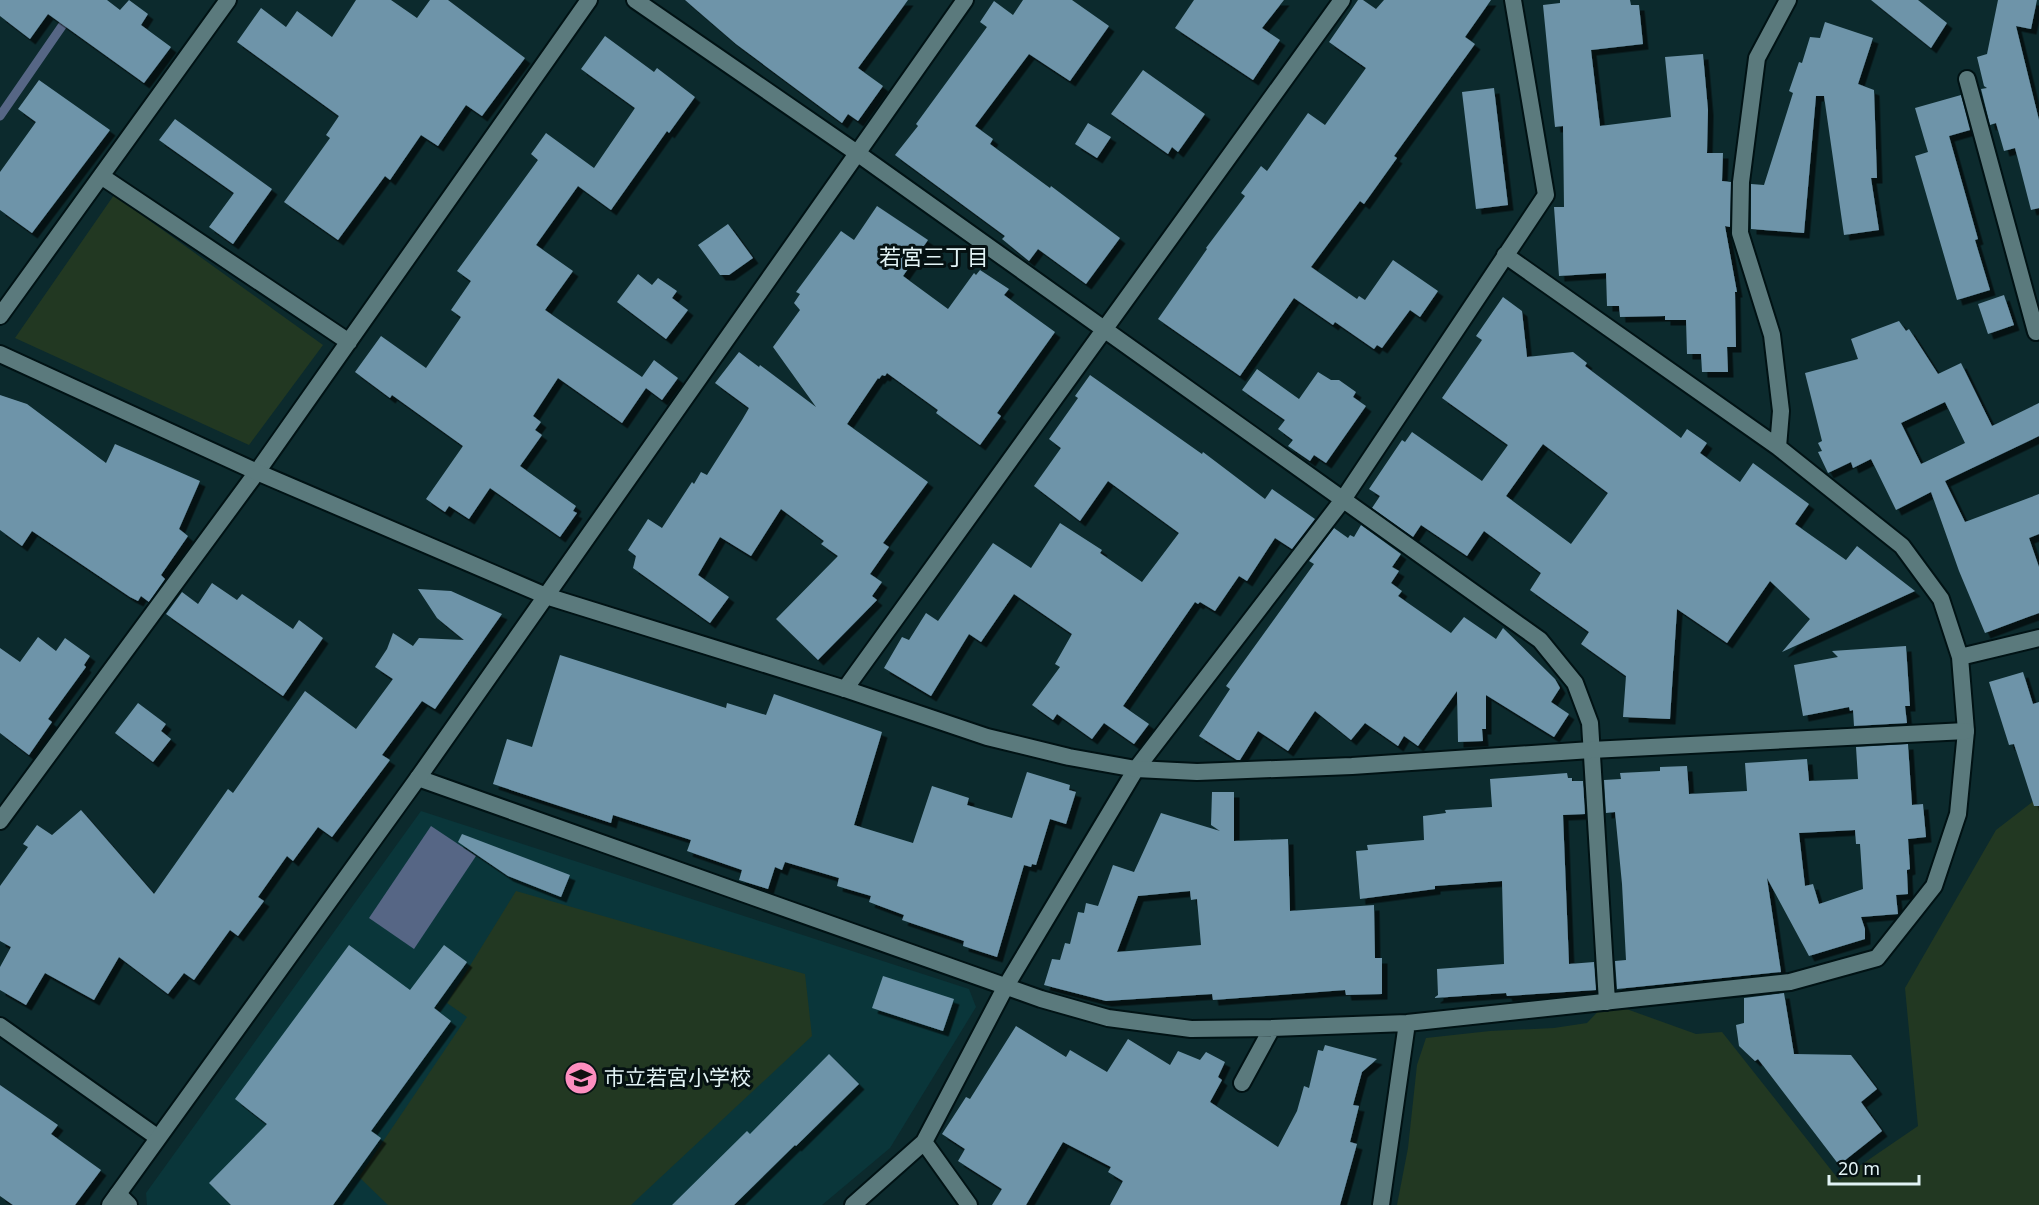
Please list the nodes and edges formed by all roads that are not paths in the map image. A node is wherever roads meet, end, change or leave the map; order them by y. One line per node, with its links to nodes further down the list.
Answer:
1 (228, 0): 10 (street)
2 (589, 0): 15 (street)
3 (635, 0): 9 (street)
4 (965, 0): 9 (street)
5 (1342, 0): 13 (street)
6 (1513, 0): 11 (street)
7 (1788, 0): 17 (street)
8 (1967, 79): 14 (street)
9 (856, 153): 13 (street); 20 (street)
10 (101, 176): 12 (street); 15 (street)
11 (1505, 255): 17 (street); 19 (street)
12 (0, 316)
13 (1104, 329): 19 (street); 23 (street)
14 (2039, 331)
15 (349, 342): 18 (street)
16 (0, 354): 18 (street)
17 (1778, 447): 22 (street)
18 (257, 472): 20 (street); 28 (street)
19 (1342, 501): 25 (street); 26 (street)
20 (546, 596): 23 (street); 27 (street)
21 (2039, 638): 22 (street)
22 (1960, 657): 24 (street)
23 (845, 689): 26 (street)
24 (1966, 731): 25 (street); 30 (street)
25 (1592, 750): 26 (street); 30 (street)
26 (1136, 769): 29 (street)
27 (418, 778): 29 (street); 35 (street)
28 (0, 822)
29 (1006, 986): 33 (street); 36 (street)
30 (1607, 1002): 31 (street)
31 (1407, 1023): 33 (street); 40 (street)
32 (0, 1026): 35 (street)
33 (1272, 1028): 34 (street)
34 (1242, 1083)
35 (157, 1137): 37 (street)
36 (924, 1142): 38 (street); 39 (street)
37 (119, 1201)
38 (852, 1205)
39 (969, 1205)
40 (1381, 1205)

